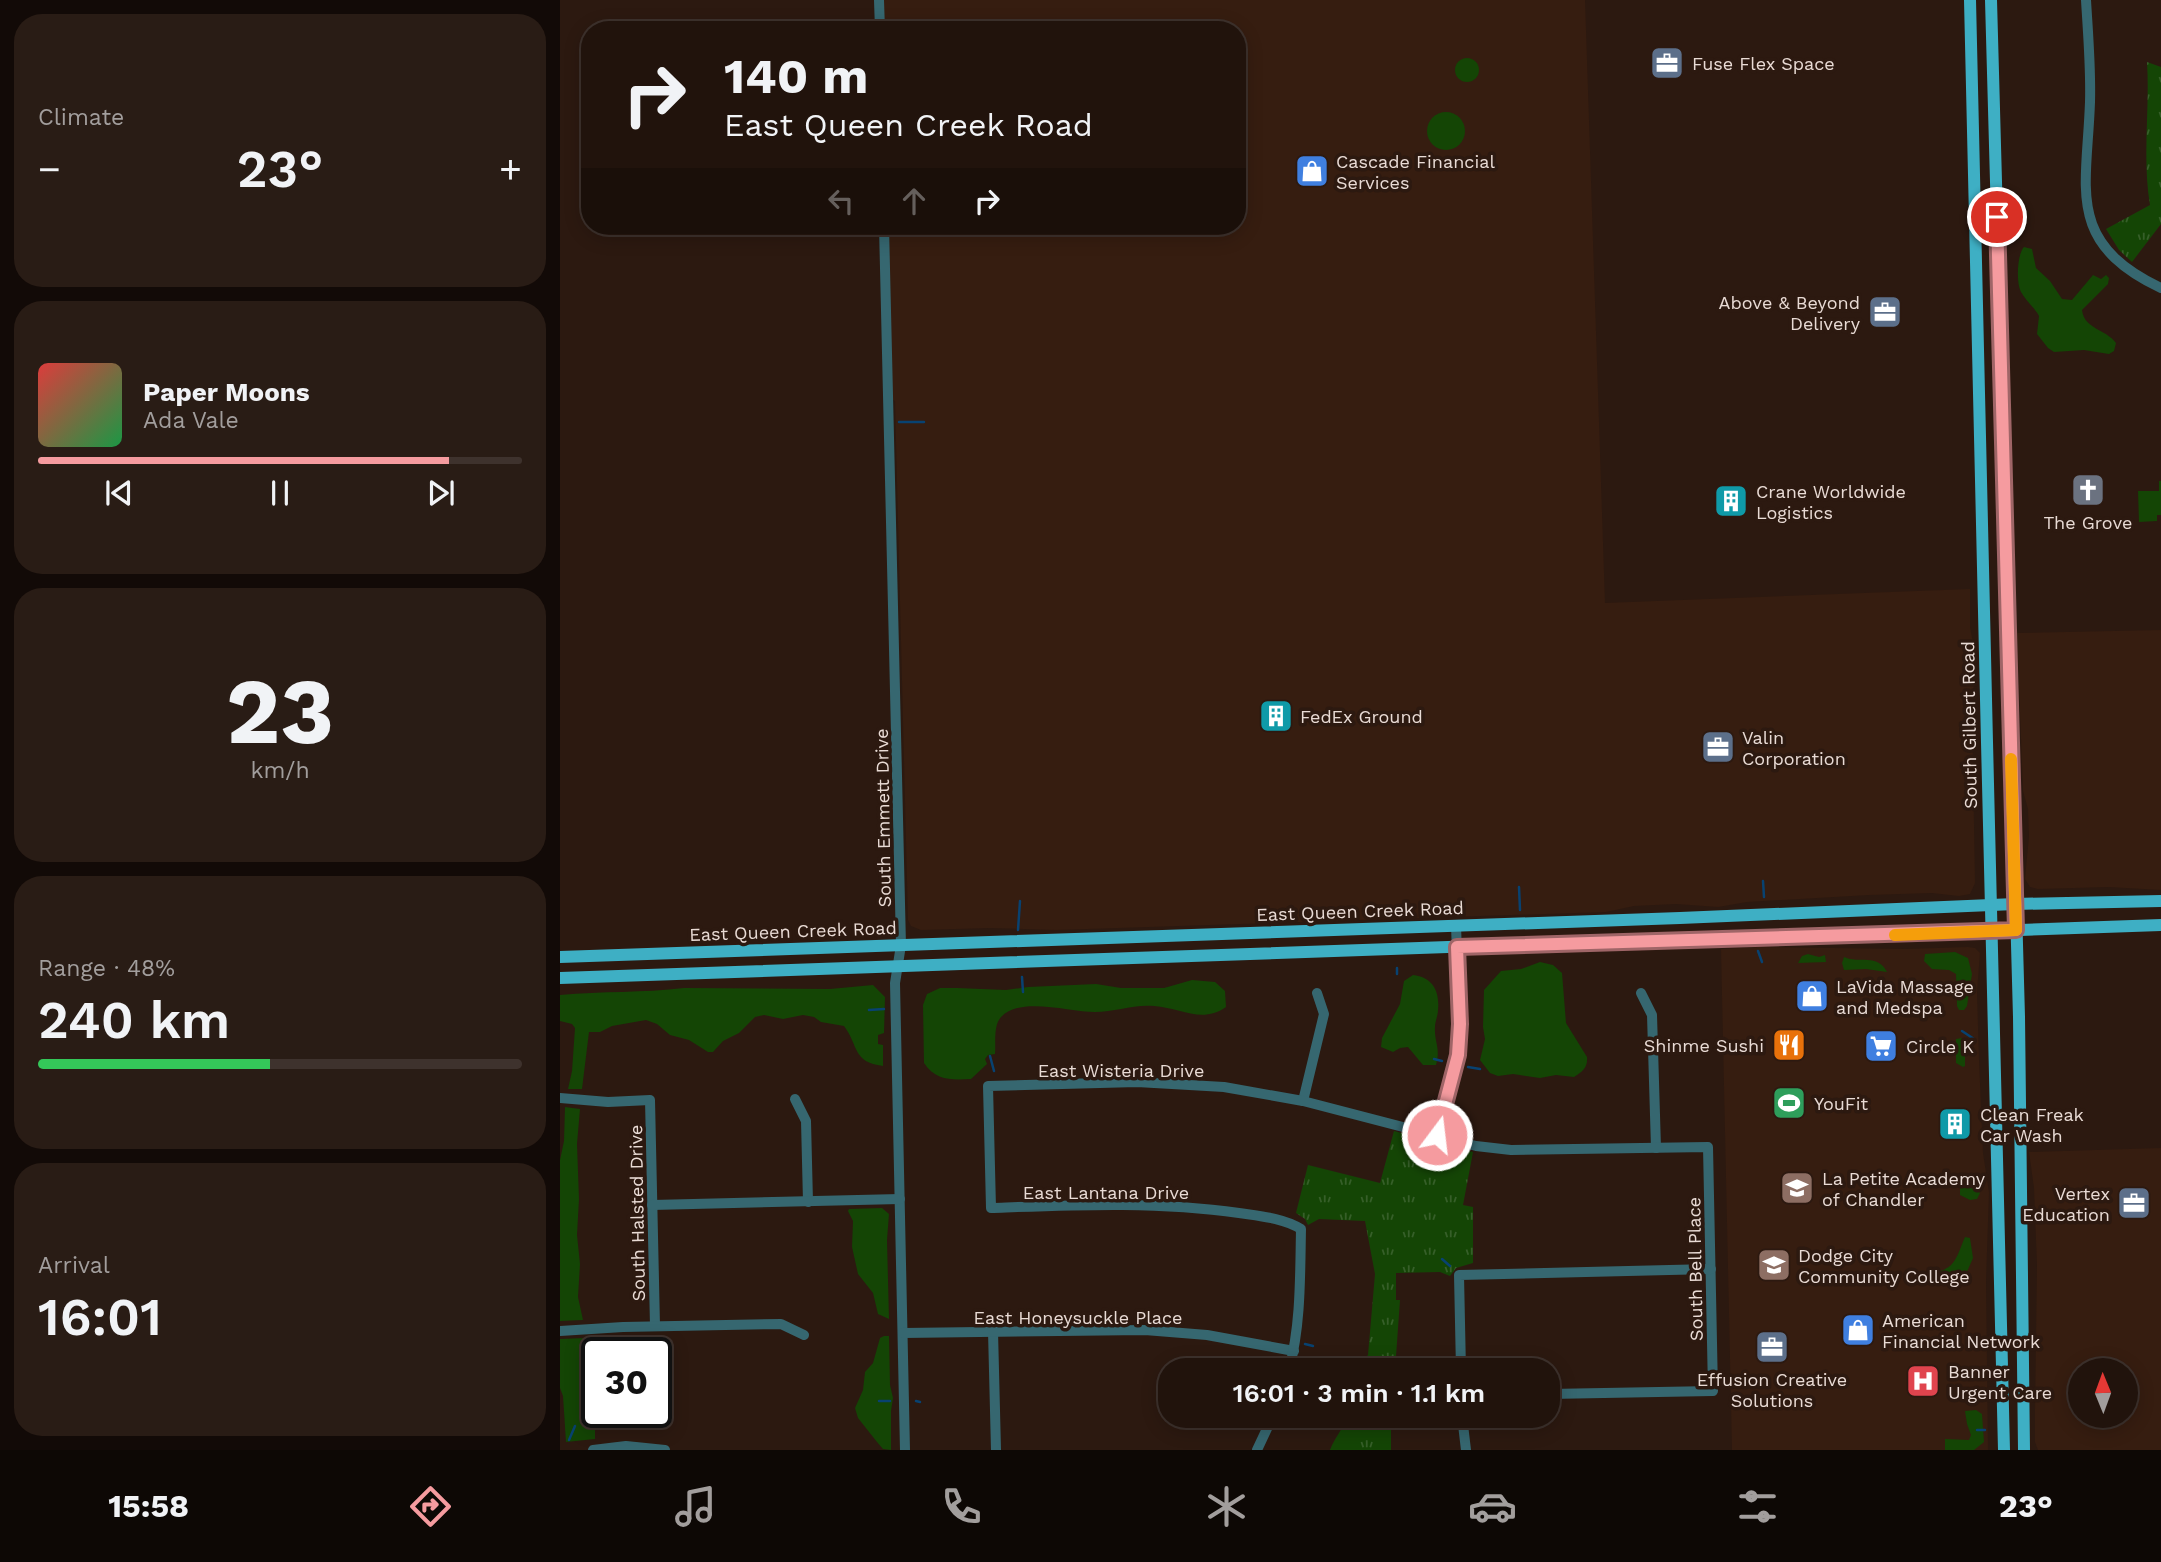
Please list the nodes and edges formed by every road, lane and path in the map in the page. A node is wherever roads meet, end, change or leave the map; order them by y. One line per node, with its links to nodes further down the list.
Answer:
1 (879, 0): 5 (street)
2 (1970, 0): 9 (main road, South Gilbert Road)
3 (1991, 0): 8 (main road)
4 (2086, 0): 7 (street)
5 (880, 21)
6 (884, 235): 23 (street, South Emmett Drive)
7 (2161, 288)
8 (2001, 380): 9 (main road); 11 (main road)
9 (1979, 381): 10 (main road, South Gilbert Road)
10 (1986, 643): 11 (main road); 14 (main road, South Gilbert Road)
11 (2007, 643): 13 (main road)
12 (2161, 901): 13 (main road, East Queen Creek Road)
13 (2015, 904): 14 (main road, East Queen Creek Road); 18 (main road)
14 (1990, 905): 15 (main road, East Queen Creek Road); 19 (main road, South Gilbert Road)
15 (1736, 916): 16 (main road, East Queen Creek Road); 20 (main road)
16 (1456, 925): 21 (street); 23 (main road, East Queen Creek Road)
17 (2161, 925): 18 (main road, East Queen Creek Road)
18 (2016, 930): 19 (main road, East Queen Creek Road); 56 (main road)
19 (1990, 931): 20 (main road, East Queen Creek Road); 55 (main road, South Gilbert Road)
20 (1736, 937): 21 (main road, East Queen Creek Road)
21 (1457, 947): 23 (main road, East Queen Creek Road); 30 (street)
22 (560, 957): 23 (main road, East Queen Creek Road)
23 (899, 957): 24 (main road, East Queen Creek Road); 33 (street, South Emmett Drive)
24 (560, 978)
25 (1317, 993): 29 (street)
26 (1641, 993): 32 (street)
27 (560, 1098): 35 (street, South Halsted Drive)
28 (795, 1099): 34 (street)
29 (1303, 1101): 30 (street, East Wisteria Drive); 36 (street, East Wisteria Drive)
30 (1437, 1135): 32 (street, East Wisteria Drive)
31 (1709, 1147): 32 (street, East Wisteria Drive); 37 (street, South Bell Place)
32 (1656, 1148)
33 (900, 1199): 34 (street); 41 (street, South Emmett Drive)
34 (808, 1202): 35 (street)
35 (652, 1205): 38 (street, South Halsted Drive)
36 (991, 1208): 43 (street, East Lantana Drive)
37 (1710, 1269): 45 (street); 46 (street, South Bell Place)
38 (655, 1326): 39 (street); 42 (street)
39 (560, 1331)
40 (993, 1331): 41 (street, East Honeysuckle Place); 43 (street, East Honeysuckle Place); 52 (street)
41 (903, 1333): 51 (street, South Emmett Drive)
42 (804, 1335)
43 (1294, 1351): 44 (street)
44 (1292, 1358)
45 (1461, 1358)
46 (1560, 1394)
47 (1267, 1428): 53 (street)
48 (1463, 1428): 54 (street)
49 (593, 1450): 50 (street)
50 (665, 1450)
51 (905, 1450)
52 (996, 1450)
53 (1257, 1450)
54 (1466, 1450)
55 (2004, 1450)
56 (2024, 1450)

